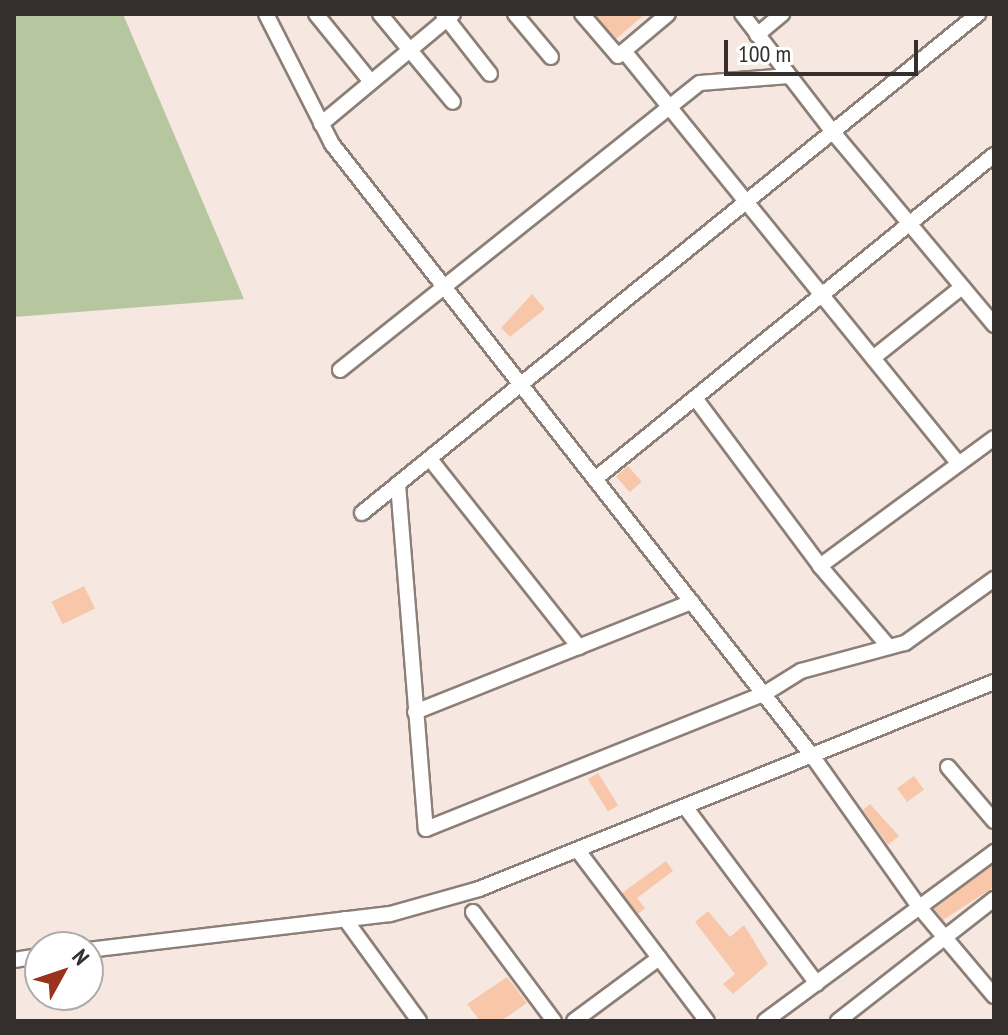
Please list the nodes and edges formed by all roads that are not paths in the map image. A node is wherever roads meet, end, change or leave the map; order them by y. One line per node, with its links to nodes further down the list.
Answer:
1 (266, 14): 21 (street)
2 (316, 14): 18 (street)
3 (380, 14): 13 (street)
4 (515, 14): 15 (street)
5 (582, 14): 14 (street)
6 (668, 14): 11 (street)
7 (742, 14): 12 (street)
8 (782, 14): 12 (street)
9 (978, 14): 22 (street)
10 (447, 16): 13 (street); 16 (street)
11 (652, 19): 14 (street)
12 (757, 35): 17 (street)
13 (410, 50): 18 (street); 19 (street)
14 (624, 51): 20 (street)
15 (551, 57)
16 (490, 74)
17 (789, 76): 20 (street); 22 (street)
18 (371, 82): 21 (street)
19 (453, 102)
20 (668, 106): 24 (street); 26 (street)
21 (321, 124): 26 (street)
22 (832, 131): 24 (street); 25 (street)
23 (994, 155): 25 (street)
24 (743, 199): 28 (street); 32 (street)
25 (909, 223): 27 (street); 28 (street)
26 (447, 286): 31 (street); 32 (street)
27 (962, 287): 29 (street); 30 (street)
28 (820, 295): 30 (street); 33 (street)
29 (994, 325)
30 (873, 358): 36 (street)
31 (340, 370)
32 (520, 387): 35 (street); 37 (street)
33 (695, 398): 37 (street); 40 (street)
34 (994, 438): 36 (street)
35 (430, 459): 38 (street); 43 (street)
36 (958, 463): 40 (street)
37 (595, 479): 42 (street)
38 (398, 484): 39 (street); 47 (street)
39 (362, 513)
40 (820, 566): 44 (street)
41 (994, 579): 44 (street)
42 (692, 602): 43 (street); 46 (street)
43 (579, 647): 47 (street)
44 (889, 647): 46 (street)
45 (994, 682): 48 (street)
46 (764, 694): 47 (street); 48 (street)
47 (415, 712)
48 (813, 757): 50 (street); 55 (street)
49 (948, 767): 51 (street)
50 (686, 808): 52 (street); 61 (street)
51 (994, 821)
52 (579, 852): 57 (street); 60 (street)
53 (994, 852): 55 (street)
54 (994, 899): 58 (street)
55 (920, 908): 58 (street); 61 (street)
56 (473, 912): 64 (street)
57 (345, 919): 59 (street); 63 (street)
58 (944, 937): 62 (street); 68 (street)
59 (104, 948)
60 (659, 958): 65 (street); 66 (street)
61 (817, 984): 67 (street)
62 (994, 996)
63 (419, 1021)
64 (554, 1021)
65 (574, 1021)
66 (707, 1021)
67 (765, 1021)
68 (838, 1021)

